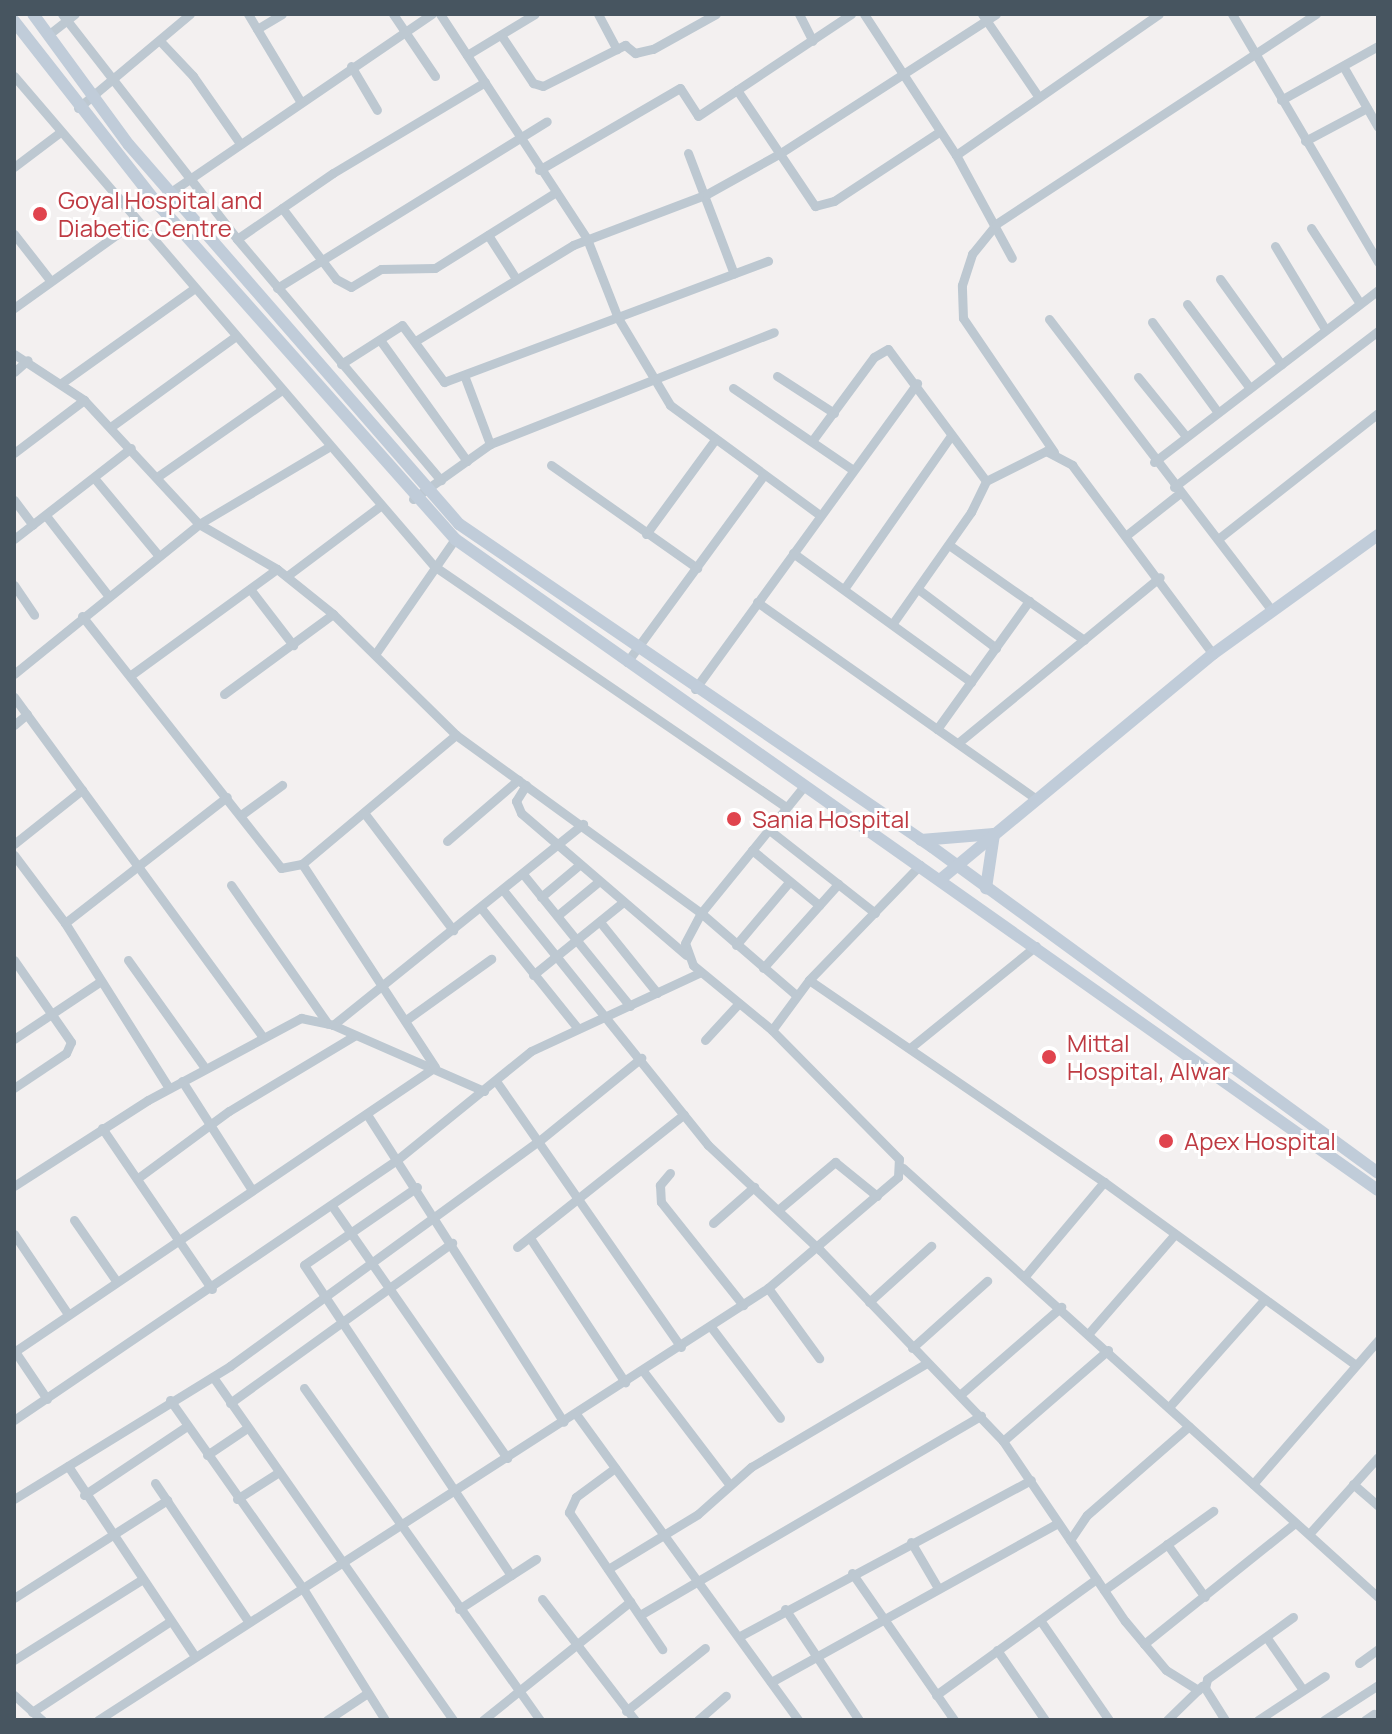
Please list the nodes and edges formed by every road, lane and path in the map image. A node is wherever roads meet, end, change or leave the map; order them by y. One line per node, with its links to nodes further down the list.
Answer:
1 (33, 14): 23 (main road)
2 (190, 14): 25 (street)
3 (248, 14): 21 (street)
4 (282, 14): 21 (street)
5 (393, 14): 22 (street)
6 (432, 14): 22 (street)
7 (440, 14): 30 (street)
8 (535, 14): 24 (street)
9 (598, 14): 28 (street)
10 (716, 14): 28 (street)
11 (799, 14): 26 (street)
12 (851, 14): 26 (street)
13 (864, 14): 35 (street)
14 (996, 14): 19 (street)
15 (1159, 14): 39 (street)
16 (1232, 14): 29 (street)
17 (1316, 14): 29 (street)
18 (68, 16): 23 (street); 36 (street)
19 (984, 17): 35 (street); 39 (street)
20 (16, 27): 43 (main road)
21 (257, 29): 42 (street)
22 (403, 29): 31 (street); 34 (street)
23 (48, 35): 40 (main road)
24 (501, 35): 28 (street); 30 (street)
25 (160, 41): 36 (street); 52 (street)
26 (813, 41): 38 (street)
27 (1378, 46): 32 (street)
28 (617, 49)
29 (1253, 53): 41 (street); 65 (street)
30 (467, 55): 37 (street)
31 (351, 66): 42 (street); 45 (street)
32 (1343, 66): 41 (street); 44 (street)
33 (14, 76): 49 (street)
34 (435, 76)
35 (906, 76): 48 (street); 54 (street)
36 (112, 79): 40 (street); 58 (street)
37 (485, 82): 50 (street); 63 (street)
38 (737, 90): 54 (street); 57 (street)
39 (1038, 96): 55 (street)
40 (91, 97): 43 (street); 60 (main road)
41 (1281, 100): 51 (street)
42 (300, 101): 52 (street)
43 (78, 108): 62 (main road)
44 (1367, 108): 47 (street); 51 (street)
45 (377, 110)
46 (547, 121): 50 (street)
47 (1378, 127)
48 (939, 132): 54 (street); 55 (street)
49 (59, 133): 56 (street); 64 (street)
50 (516, 136): 57 (street); 73 (street)
51 (1305, 141): 75 (street)
52 (239, 142): 58 (street)
53 (688, 153): 61 (street)
54 (779, 154): 61 (street)
55 (956, 155): 65 (street)
56 (14, 167)
57 (539, 170): 59 (street)
58 (191, 178): 60 (street); 69 (street)
59 (556, 192): 68 (street); 70 (street)
60 (169, 193): 62 (street); 132 (main road)
61 (707, 194): 70 (street); 76 (street)
62 (156, 202): 134 (main road)
63 (282, 208): 69 (street); 73 (street)
64 (134, 222): 79 (street); 81 (street)
65 (996, 224): 72 (street); 121 (street)
66 (1311, 228): 83 (street)
67 (14, 234): 79 (street)
68 (488, 235): 73 (street); 77 (street)
69 (237, 239): 80 (street)
70 (587, 239): 77 (street); 86 (street)
71 (1275, 246): 89 (street)
72 (1012, 258)
73 (321, 260): 80 (street)
74 (768, 261): 76 (street)
75 (1378, 262)
76 (734, 274): 86 (street)
77 (515, 277): 94 (street)
78 (1220, 279): 98 (street)
79 (50, 280): 85 (street)
80 (277, 288): 97 (street)
81 (192, 290): 92 (street); 104 (street)
82 (1378, 290): 83 (street)
83 (1359, 302): 89 (street)
84 (1187, 304): 106 (street)
85 (14, 308)
86 (618, 318): 100 (street); 102 (street)
87 (1049, 319): 124 (street)
88 (1152, 322): 110 (street)
89 (1325, 329): 98 (street)
90 (1378, 331): 133 (street)
91 (774, 332): 102 (street)
92 (233, 338): 108 (street); 113 (street)
93 (380, 340): 94 (street); 97 (street); 123 (street)
94 (417, 340): 100 (street)
95 (14, 354): 96 (street)
96 (28, 360): 99 (street); 104 (street)
97 (341, 364): 130 (street)
98 (1281, 364): 106 (street)
99 (14, 372)
100 (464, 375): 118 (street)
101 (777, 376): 111 (street)
102 (651, 377): 116 (street); 118 (street)
103 (1138, 377): 114 (street)
104 (63, 382): 109 (street)
105 (917, 383): 111 (street); 115 (street); 126 (street)
106 (1249, 387): 110 (street)
107 (733, 388): 117 (street)
108 (279, 392): 120 (street); 128 (street)
109 (84, 400): 113 (street); 122 (street)
110 (1217, 411): 114 (street)
111 (834, 413): 117 (street)
112 (1378, 413): 146 (street)
113 (112, 426): 119 (street)
114 (1185, 435): 124 (street)
115 (950, 437): 131 (street); 157 (street)
116 (714, 441): 127 (street); 141 (street)
117 (812, 441): 126 (street)
118 (490, 444): 123 (street)
119 (131, 448): 128 (street); 129 (street)
120 (327, 448): 136 (street); 139 (street)
121 (1054, 452): 131 (street); 142 (street)
122 (14, 453)
123 (467, 461): 130 (street)
124 (1154, 462): 133 (street)
125 (551, 465): 141 (street)
126 (853, 470): 137 (street)
127 (764, 475): 137 (street); 151 (street)
128 (157, 477): 139 (street)
129 (95, 479): 138 (street); 149 (street)
130 (441, 480): 132 (street)
131 (986, 481): 147 (street)
132 (428, 490): 134 (street); 169 (main road)
133 (1177, 490): 142 (street); 146 (street)
134 (413, 499): 145 (main road)
135 (14, 500): 140 (street)
136 (379, 507): 150 (street); 153 (street)
137 (820, 515): 148 (street)
138 (47, 517): 140 (street); 159 (street)
139 (199, 524): 149 (street); 152 (street)
140 (33, 525): 144 (street)
141 (646, 534): 151 (street)
142 (1128, 534): 154 (street)
143 (1378, 535): 162 (main road)
144 (14, 539)
145 (455, 539): 150 (street); 173 (main road)
146 (1218, 539): 162 (street)
147 (949, 545): 158 (street); 160 (street)
148 (793, 553): 157 (street); 161 (street)
149 (158, 555): 159 (street)
150 (434, 566): 171 (street); 191 (street)
151 (697, 568): 169 (street)
152 (277, 569): 153 (street); 156 (street)
153 (287, 576): 163 (street)
154 (1160, 577): 167 (street); 172 (street)
155 (14, 585): 164 (street)
156 (250, 589): 168 (street); 175 (street)
157 (844, 589): 166 (street)
158 (918, 589): 166 (street); 170 (street)
159 (107, 594): 165 (street)
160 (1029, 601): 167 (street); 170 (street)
161 (757, 602): 177 (street); 182 (street)
162 (1272, 611): 172 (main road)
163 (333, 614): 168 (street); 171 (street)
164 (34, 615)
165 (82, 616): 174 (street); 175 (street)
166 (893, 623): 176 (street)
167 (1084, 640): 184 (street)
168 (293, 645): 178 (street)
169 (635, 647): 173 (street); 177 (main road)
170 (996, 648): 176 (street)
171 (376, 653): 183 (street)
172 (1213, 654): 190 (main road)
173 (627, 662): 187 (main road)
174 (14, 674)
175 (131, 675): 189 (street)
176 (971, 682): 182 (street)
177 (695, 689): 197 (main road)
178 (224, 694)
179 (14, 697): 180 (street)
180 (27, 714): 181 (street); 188 (street)
181 (14, 725)
182 (937, 729): 184 (street)
183 (456, 735): 185 (street); 192 (street)
184 (958, 743): 190 (street)
185 (522, 783): 194 (street); 198 (street); 200 (street)
186 (282, 785): 193 (street)
187 (805, 785): 191 (street); 205 (main road)
188 (82, 790): 199 (street); 204 (street)
189 (227, 797): 193 (street); 204 (street)
190 (1036, 799): 196 (main road)
191 (786, 807): 195 (street)
192 (365, 814): 203 (street); 225 (street)
193 (241, 815): 203 (street)
194 (583, 824): 200 (street); 220 (street)
195 (768, 829): 201 (street); 212 (street)
196 (994, 834): 197 (main road); 207 (main road); 214 (main road)
197 (921, 840): 207 (main road)
198 (447, 841)
199 (14, 844)
200 (556, 846): 206 (street); 208 (street)
201 (752, 850): 211 (street); 220 (street)
202 (14, 855): 224 (street)
203 (302, 864): 239 (street)
204 (140, 865): 224 (street); 251 (street)
205 (920, 865): 209 (main road); 221 (street)
206 (578, 866): 210 (street); 216 (street)
207 (957, 866): 209 (main road); 214 (main road)
208 (523, 874): 215 (street); 216 (street)
209 (941, 879): 228 (main road)
210 (598, 882): 217 (street); 222 (street)
211 (789, 882): 218 (street); 227 (street)
212 (838, 884): 218 (street); 221 (street)
213 (231, 885): 247 (street)
214 (986, 888): 271 (main road)
215 (503, 890): 219 (street); 229 (street)
216 (541, 897): 222 (street)
217 (623, 902): 223 (street); 230 (street)
218 (819, 905): 234 (street)
219 (481, 908): 225 (street); 236 (street)
220 (701, 913): 227 (street); 230 (street)
221 (875, 913): 237 (street)
222 (558, 915): 226 (street)
223 (600, 922): 226 (street); 240 (street)
224 (65, 923): 238 (street)
225 (453, 930): 239 (street)
226 (578, 939): 229 (street); 243 (street)
227 (736, 945): 234 (street)
228 (1036, 946): 254 (street); 278 (main road)
229 (556, 955): 236 (street); 245 (street)
230 (686, 955): 235 (street)
231 (491, 959): 246 (street)
232 (14, 960): 244 (street)
233 (128, 960): 257 (street)
234 (763, 968): 241 (street)
235 (701, 972): 240 (street); 242 (street)
236 (533, 975): 248 (street)
237 (809, 980): 241 (street); 254 (street)
238 (98, 983): 244 (street); 261 (street)
239 (383, 984): 246 (street); 247 (street)
240 (657, 993): 243 (street)
241 (796, 995): 249 (street)
242 (739, 1003): 249 (street); 253 (street)
243 (630, 1006): 245 (street)
244 (52, 1014): 252 (street); 260 (street)
245 (607, 1015): 248 (street); 255 (street)
246 (406, 1020): 256 (street)
247 (330, 1024): 250 (street); 251 (street)
248 (576, 1026): 259 (street)
249 (772, 1030): 269 (street)
250 (354, 1036): 256 (street); 265 (street)
251 (263, 1037): 257 (street)
252 (14, 1039)
253 (705, 1040)
254 (910, 1048): 273 (street)
255 (641, 1058): 263 (street); 267 (street)
256 (435, 1067): 262 (street); 264 (street)
257 (205, 1068): 258 (street)
258 (182, 1081): 261 (street); 265 (street)
259 (496, 1081): 262 (street); 267 (street)
260 (14, 1088)
261 (169, 1088): 266 (street)
262 (484, 1091): 268 (street)
263 (684, 1114): 276 (street); 280 (street)
264 (368, 1116): 268 (street); 277 (street)
265 (211, 1124): 272 (street); 277 (street)
266 (102, 1128): 272 (street); 274 (street)
267 (539, 1141): 280 (street); 283 (street)
268 (398, 1159): 275 (street); 281 (street)
269 (903, 1168): 279 (street); 296 (street)
270 (670, 1173): 305 (street)
271 (1378, 1173)
272 (138, 1178): 290 (street)
273 (1104, 1182): 288 (street); 296 (street)
274 (14, 1185)
275 (417, 1187): 283 (street); 286 (street)
276 (754, 1187): 282 (street); 285 (street)
277 (252, 1190): 290 (street)
278 (1378, 1190)
279 (877, 1196): 282 (street); 294 (street)
280 (581, 1198): 289 (street); 312 (street)
281 (332, 1206): 286 (street); 301 (street)
282 (778, 1210): 294 (street)
283 (436, 1216): 291 (street); 295 (street)
284 (74, 1220): 298 (street)
285 (713, 1223)
286 (351, 1232): 295 (street); 302 (street)
287 (14, 1234): 307 (street)
288 (1175, 1234): 303 (street); 310 (street)
289 (530, 1238): 293 (street); 321 (street)
290 (181, 1241): 298 (street); 301 (street)
291 (452, 1243): 299 (street); 332 (street)
292 (931, 1246): 304 (street)
293 (517, 1247)
294 (820, 1250): 300 (street); 304 (street)
295 (373, 1262): 299 (street); 302 (street)
296 (1025, 1276): 306 (street)
297 (987, 1281): 313 (street)
298 (117, 1282): 307 (street)
299 (393, 1286): 308 (street); 339 (street)
300 (768, 1288): 305 (street); 316 (street)
301 (212, 1289): 324 (street)
302 (325, 1297): 308 (street); 320 (street)
303 (1265, 1299): 318 (street); 327 (street)
304 (869, 1302): 313 (street)
305 (743, 1305): 309 (street)
306 (1061, 1307): 310 (street); 323 (street)
307 (68, 1314): 315 (street)
308 (341, 1325): 326 (street); 348 (street)
309 (711, 1327): 312 (street); 330 (street)
310 (1089, 1333): 314 (street)
311 (1378, 1340): 318 (street)
312 (681, 1347): 319 (street)
313 (912, 1348): 317 (street)
314 (1108, 1350): 327 (street); 336 (street)
315 (14, 1351): 324 (street)
316 (819, 1358)
317 (927, 1363): 323 (street); 347 (street)
318 (1356, 1365): 345 (street)
319 (643, 1371): 321 (street); 347 (street)
320 (213, 1377): 325 (street); 326 (street)
321 (625, 1382): 328 (street)
322 (304, 1388): 357 (street)
323 (961, 1394): 329 (street)
324 (47, 1399): 331 (street)
325 (170, 1400): 333 (street); 340 (street)
326 (230, 1403): 335 (street)
327 (1169, 1407): 334 (street)
328 (576, 1414): 332 (street); 341 (street)
329 (981, 1416): 336 (street); 369 (street)
330 (780, 1418)
331 (14, 1420)
332 (564, 1422): 339 (street)
333 (187, 1426): 337 (street); 349 (street)
334 (1189, 1426): 345 (street); 361 (street)
335 (247, 1428): 337 (street); 342 (street)
336 (1003, 1441): 343 (street)
337 (207, 1455): 351 (street)
338 (1378, 1457): 346 (street)
339 (507, 1458): 348 (street)
340 (68, 1466): 349 (street); 350 (street)
341 (615, 1468): 358 (street); 366 (street)
342 (279, 1472): 351 (street); 365 (street)
343 (1031, 1480): 355 (street); 362 (street)
344 (155, 1483): 352 (street)
345 (1253, 1484): 356 (street)
346 (1353, 1484): 353 (street); 359 (street)
347 (730, 1485): 358 (street)
348 (454, 1491): 357 (street); 368 (street)
349 (84, 1495): 360 (street)
350 (14, 1499)
351 (237, 1499): 372 (street)
352 (167, 1500): 360 (street); 385 (street)
353 (1378, 1506)
354 (1213, 1511): 363 (street)
355 (1058, 1523): 361 (street); 373 (street)
356 (1295, 1523): 359 (street); 375 (street)
357 (400, 1525): 365 (street); 380 (street)
358 (664, 1532): 366 (street); 369 (street)
359 (1309, 1534): 376 (street)
360 (111, 1537): 371 (street); 377 (street)
361 (1070, 1540): 370 (street)
362 (911, 1542): 367 (street); 373 (street)
363 (1167, 1544): 374 (street); 375 (street)
364 (536, 1559): 368 (street)
365 (341, 1562): 372 (street); 416 (street)
366 (608, 1569): 379 (street)
367 (852, 1573): 381 (street); 386 (street)
368 (511, 1575): 380 (street)
369 (699, 1577): 382 (street); 388 (street)
370 (1096, 1579): 374 (street); 384 (street)
371 (141, 1580): 387 (street); 398 (street)
372 (302, 1587): 385 (street); 406 (street)
373 (938, 1588): 386 (street)
374 (1104, 1590): 390 (street)
375 (1205, 1597): 390 (street)
376 (1378, 1597)
377 (14, 1598)
378 (542, 1599): 391 (street)
379 (630, 1602): 382 (street); 391 (street)
380 (459, 1609): 405 (street)
381 (785, 1609): 388 (street); 397 (street)
382 (640, 1615): 393 (street)
383 (1293, 1617): 389 (street)
384 (1040, 1620): 395 (street); 425 (street)
385 (248, 1621): 396 (street)
386 (881, 1621): 397 (street); 408 (street)
387 (169, 1622): 396 (street); 411 (street)
388 (740, 1636): 401 (street)
389 (1267, 1638): 403 (street); 404 (street)
390 (1144, 1644): 403 (street)
391 (575, 1646): 405 (street); 410 (street)
392 (705, 1648): 410 (street)
393 (662, 1649)
394 (1378, 1649): 399 (street)
395 (997, 1650): 408 (street); 424 (street)
396 (194, 1655): 413 (street)
397 (815, 1657): 401 (street); 422 (street)
398 (14, 1660)
399 (1359, 1663)
400 (1325, 1676): 404 (street)
401 (771, 1682): 421 (street)
402 (1378, 1685): 429 (street)
403 (1201, 1687): 426 (street); 427 (street)
404 (1303, 1690): 428 (street)
405 (518, 1692): 417 (street); 418 (street)
406 (366, 1694): 414 (street); 415 (street)
407 (14, 1695): 411 (street)
408 (936, 1695): 423 (street)
409 (726, 1696): 420 (street)
410 (626, 1711): 419 (street)
411 (32, 1712): 412 (street)
412 (42, 1720)
413 (98, 1720)
414 (327, 1720)
415 (385, 1720)
416 (453, 1720)
417 (483, 1720)
418 (540, 1720)
419 (635, 1720)
420 (698, 1720)
421 (798, 1720)
422 (859, 1720)
423 (954, 1720)
424 (1045, 1720)
425 (1109, 1720)
426 (1167, 1720)
427 (1225, 1720)
428 (1258, 1720)
429 (1324, 1720)

